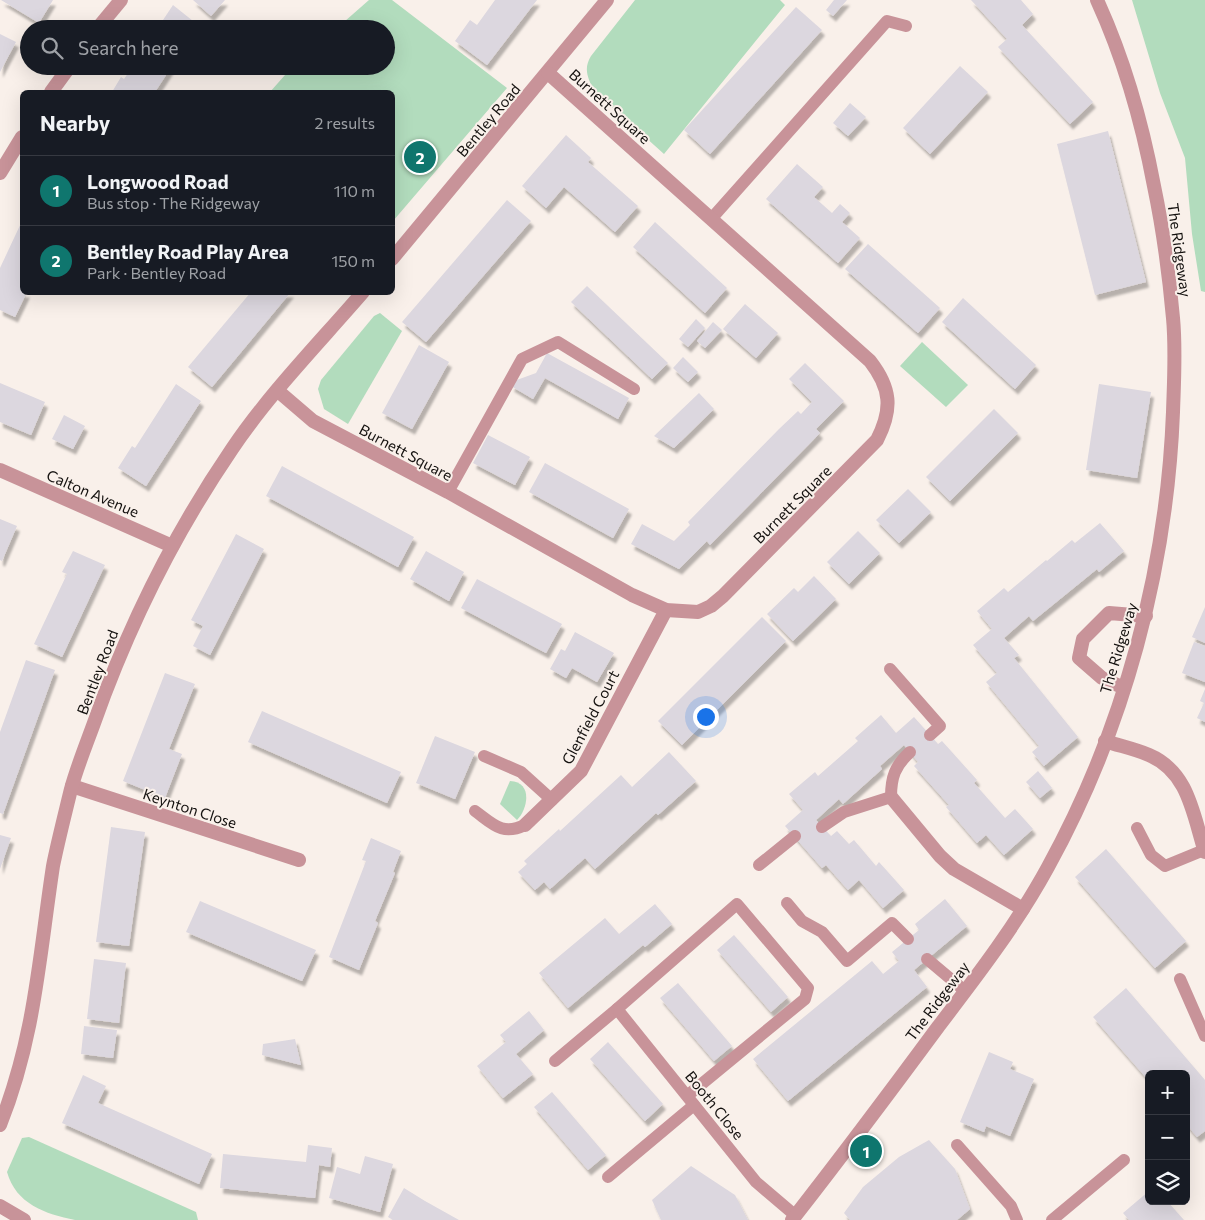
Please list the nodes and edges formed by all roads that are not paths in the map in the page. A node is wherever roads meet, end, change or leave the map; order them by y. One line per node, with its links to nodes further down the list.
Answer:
1 (121, 0): 4 (street)
2 (607, 0): 6 (street, Bentley Road)
3 (1097, 0): 20 (street, The Ridgeway)
4 (105, 20)
5 (906, 26): 11 (lane)
6 (548, 73): 11 (street, Burnett Square); 12 (street, Bentley Road)
7 (63, 75): 8 (street)
8 (52, 90)
9 (20, 140): 10 (street)
10 (0, 173)
11 (712, 218): 19 (street, Burnett Square)
12 (395, 255)
13 (360, 295): 15 (street, Bentley Road)
14 (634, 389): 17 (lane)
15 (278, 391): 17 (street, Burnett Square); 18 (street, Bentley Road)
16 (0, 470): 18 (street, Calton Avenue)
17 (448, 492): 19 (street, Burnett Square)
18 (172, 546): 27 (street, Bentley Road)
19 (666, 610): 29 (street, Glenfield Court)
20 (1146, 616): 22 (street, The Ridgeway); 22 (street)
21 (890, 669): 23 (lane)
22 (1124, 688): 24 (street, The Ridgeway)
23 (930, 735)
24 (1105, 741): 35 (street); 39 (street, The Ridgeway)
25 (910, 752): 28 (lane)
26 (484, 756): 29 (lane)
27 (72, 786): 36 (street, Keynton Close); 48 (street, Bentley Road)
28 (891, 797): 32 (lane); 39 (street)
29 (552, 800): 31 (street, Glenfield Court)
30 (475, 812): 31 (lane)
31 (525, 825)
32 (822, 827)
33 (1137, 828): 35 (lane)
34 (795, 836): 37 (lane)
35 (1205, 851)
36 (299, 860)
37 (760, 866)
38 (787, 903): 40 (lane)
39 (1023, 909): 43 (street, The Ridgeway)
40 (908, 939)
41 (927, 959): 43 (lane)
42 (1180, 980): 45 (lane)
43 (965, 991): 53 (street, The Ridgeway)
44 (617, 1009): 46 (lane); 47 (lane, Booth Close); 47 (lane)
45 (1205, 1036)
46 (555, 1061)
47 (691, 1101): 51 (lane); 53 (lane, Booth Close)
48 (0, 1125)
49 (957, 1145): 55 (lane)
50 (1124, 1160): 56 (lane)
51 (608, 1176)
52 (0, 1206): 54 (street)
53 (794, 1218)
54 (24, 1220)
55 (1017, 1220)
56 (1052, 1220)

